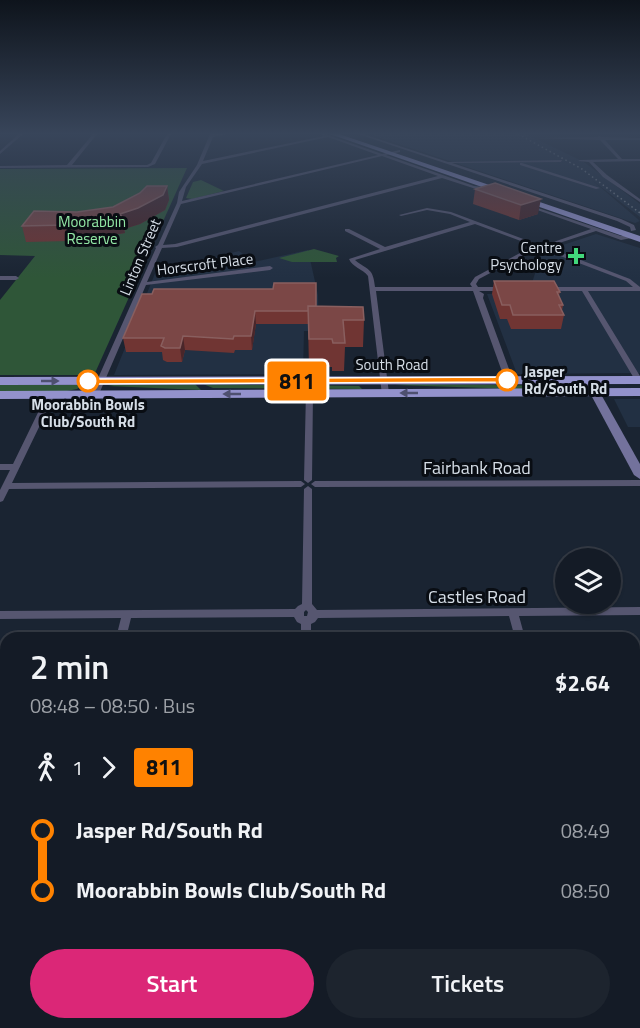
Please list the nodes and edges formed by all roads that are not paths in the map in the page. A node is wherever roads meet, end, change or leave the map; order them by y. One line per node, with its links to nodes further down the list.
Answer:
1 (187, 182): 15 (street, Linton Street)
2 (268, 182): 15 (street)
3 (421, 182): 21 (street)
4 (461, 182): 11 (street)
5 (473, 182): 11 (highway)
6 (492, 182): 13 (highway)
7 (502, 182): 12 (street)
8 (580, 182): 10 (street)
9 (613, 182): 14 (street)
10 (598, 188)
11 (493, 189): 18 (street); 20 (highway)
12 (529, 190): 13 (street); 20 (street)
13 (517, 191): 20 (highway)
14 (640, 201)
15 (179, 203): 21 (street, Linton Street)
16 (401, 214): 17 (street)
17 (475, 222): 22 (street); 23 (street)
18 (596, 229): 20 (street); 22 (street)
19 (347, 230): 23 (street)
20 (637, 235)
21 (158, 247): 27 (street, Linton Street)
22 (540, 248): 28 (street); 33 (street)
23 (383, 249): 29 (street)
24 (270, 268): 27 (street, Horscroft Place)
25 (0, 278): 26 (street)
26 (16, 278)
27 (143, 284): 40 (street, Linton Street)
28 (476, 286): 29 (street); 30 (street); 34 (street)
29 (372, 289): 39 (street)
30 (514, 289)
31 (536, 289): 32 (street)
32 (584, 289): 33 (street); 36 (street)
33 (639, 289)
34 (509, 380): 37 (highway, South Road); 39 (highway, South Road)
35 (0, 381): 40 (highway, South Road, one-way to 40)
36 (640, 384): 37 (highway, South Road)
37 (591, 386): 39 (highway, South Road, one-way to 39); 46 (main road)
38 (203, 387): 39 (highway, South Road); 40 (highway, South Road); 41 (highway, South Road, one-way to 38)
39 (384, 387): 41 (highway, South Road)
40 (97, 388): 42 (highway, South Road)
41 (309, 393): 48 (street)
42 (51, 394): 43 (highway, South Road); 45 (street)
43 (0, 395)
44 (0, 466): 45 (street)
45 (16, 466): 49 (street)
46 (640, 475)
47 (640, 483): 48 (street, Fairbank Road)
48 (308, 484): 49 (street, Fairbank Road); 54 (street)
49 (6, 486): 50 (street)
50 (0, 499)
51 (640, 611): 52 (street, Castles Road)
52 (513, 612): 54 (street, Castles Road); 58 (street)
53 (127, 614): 54 (street, Castles Road); 55 (street, Castles Road); 56 (street)
54 (306, 614): 57 (street)
55 (0, 615)
56 (122, 632)
57 (306, 632)
58 (518, 632)

